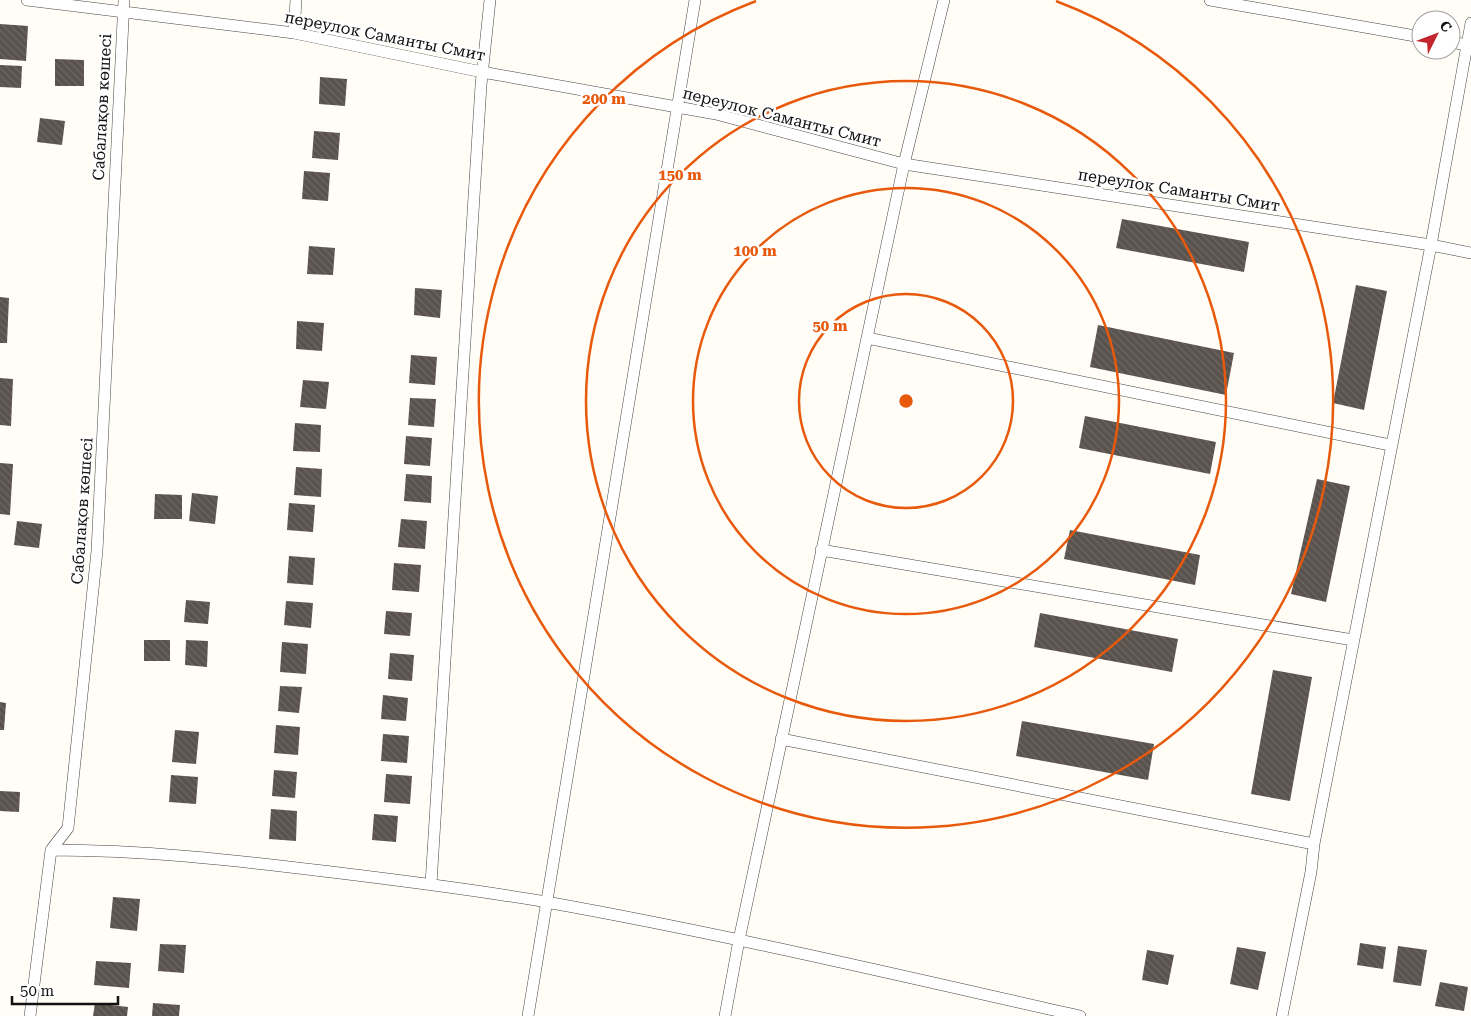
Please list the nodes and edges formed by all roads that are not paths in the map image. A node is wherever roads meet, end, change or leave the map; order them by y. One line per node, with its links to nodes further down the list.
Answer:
1 (27, 0): 8 (street, переулок Саманты Смит)
2 (124, 0): 8 (street, Сабалақов көшесі)
3 (296, 0): 10 (street)
4 (490, 0): 14 (street)
5 (695, 0): 15 (street)
6 (944, 0): 16 (street)
7 (1210, 0): 11 (street)
8 (123, 12): 10 (street, переулок Саманты Смит); 25 (street, Сабалақов көшесі)
9 (1471, 23): 13 (street)
10 (294, 33): 14 (street, переулок Саманты Смит)
11 (1411, 35)
12 (1461, 44): 13 (street)
13 (1467, 45): 17 (street)
14 (482, 72): 15 (street, переулок Саманты Смит); 26 (street)
15 (676, 106): 16 (street, переулок Саманты Смит); 27 (street)
16 (904, 164): 17 (street, переулок Саманты Смит); 19 (street)
17 (1432, 245): 18 (street, переулок Саманты Смит); 20 (street)
18 (1471, 254)
19 (867, 338): 20 (street); 21 (street)
20 (1390, 445): 22 (street)
21 (821, 550): 22 (street); 23 (street)
22 (1353, 640): 24 (street)
23 (782, 738): 24 (street); 28 (street)
24 (1314, 844): 33 (street)
25 (51, 850): 26 (street); 29 (street)
26 (431, 884): 27 (street)
27 (545, 902): 28 (street); 30 (street)
28 (739, 940): 31 (street); 32 (street)
29 (30, 1016)
30 (528, 1016)
31 (725, 1016)
32 (1080, 1016)
33 (1282, 1016)

